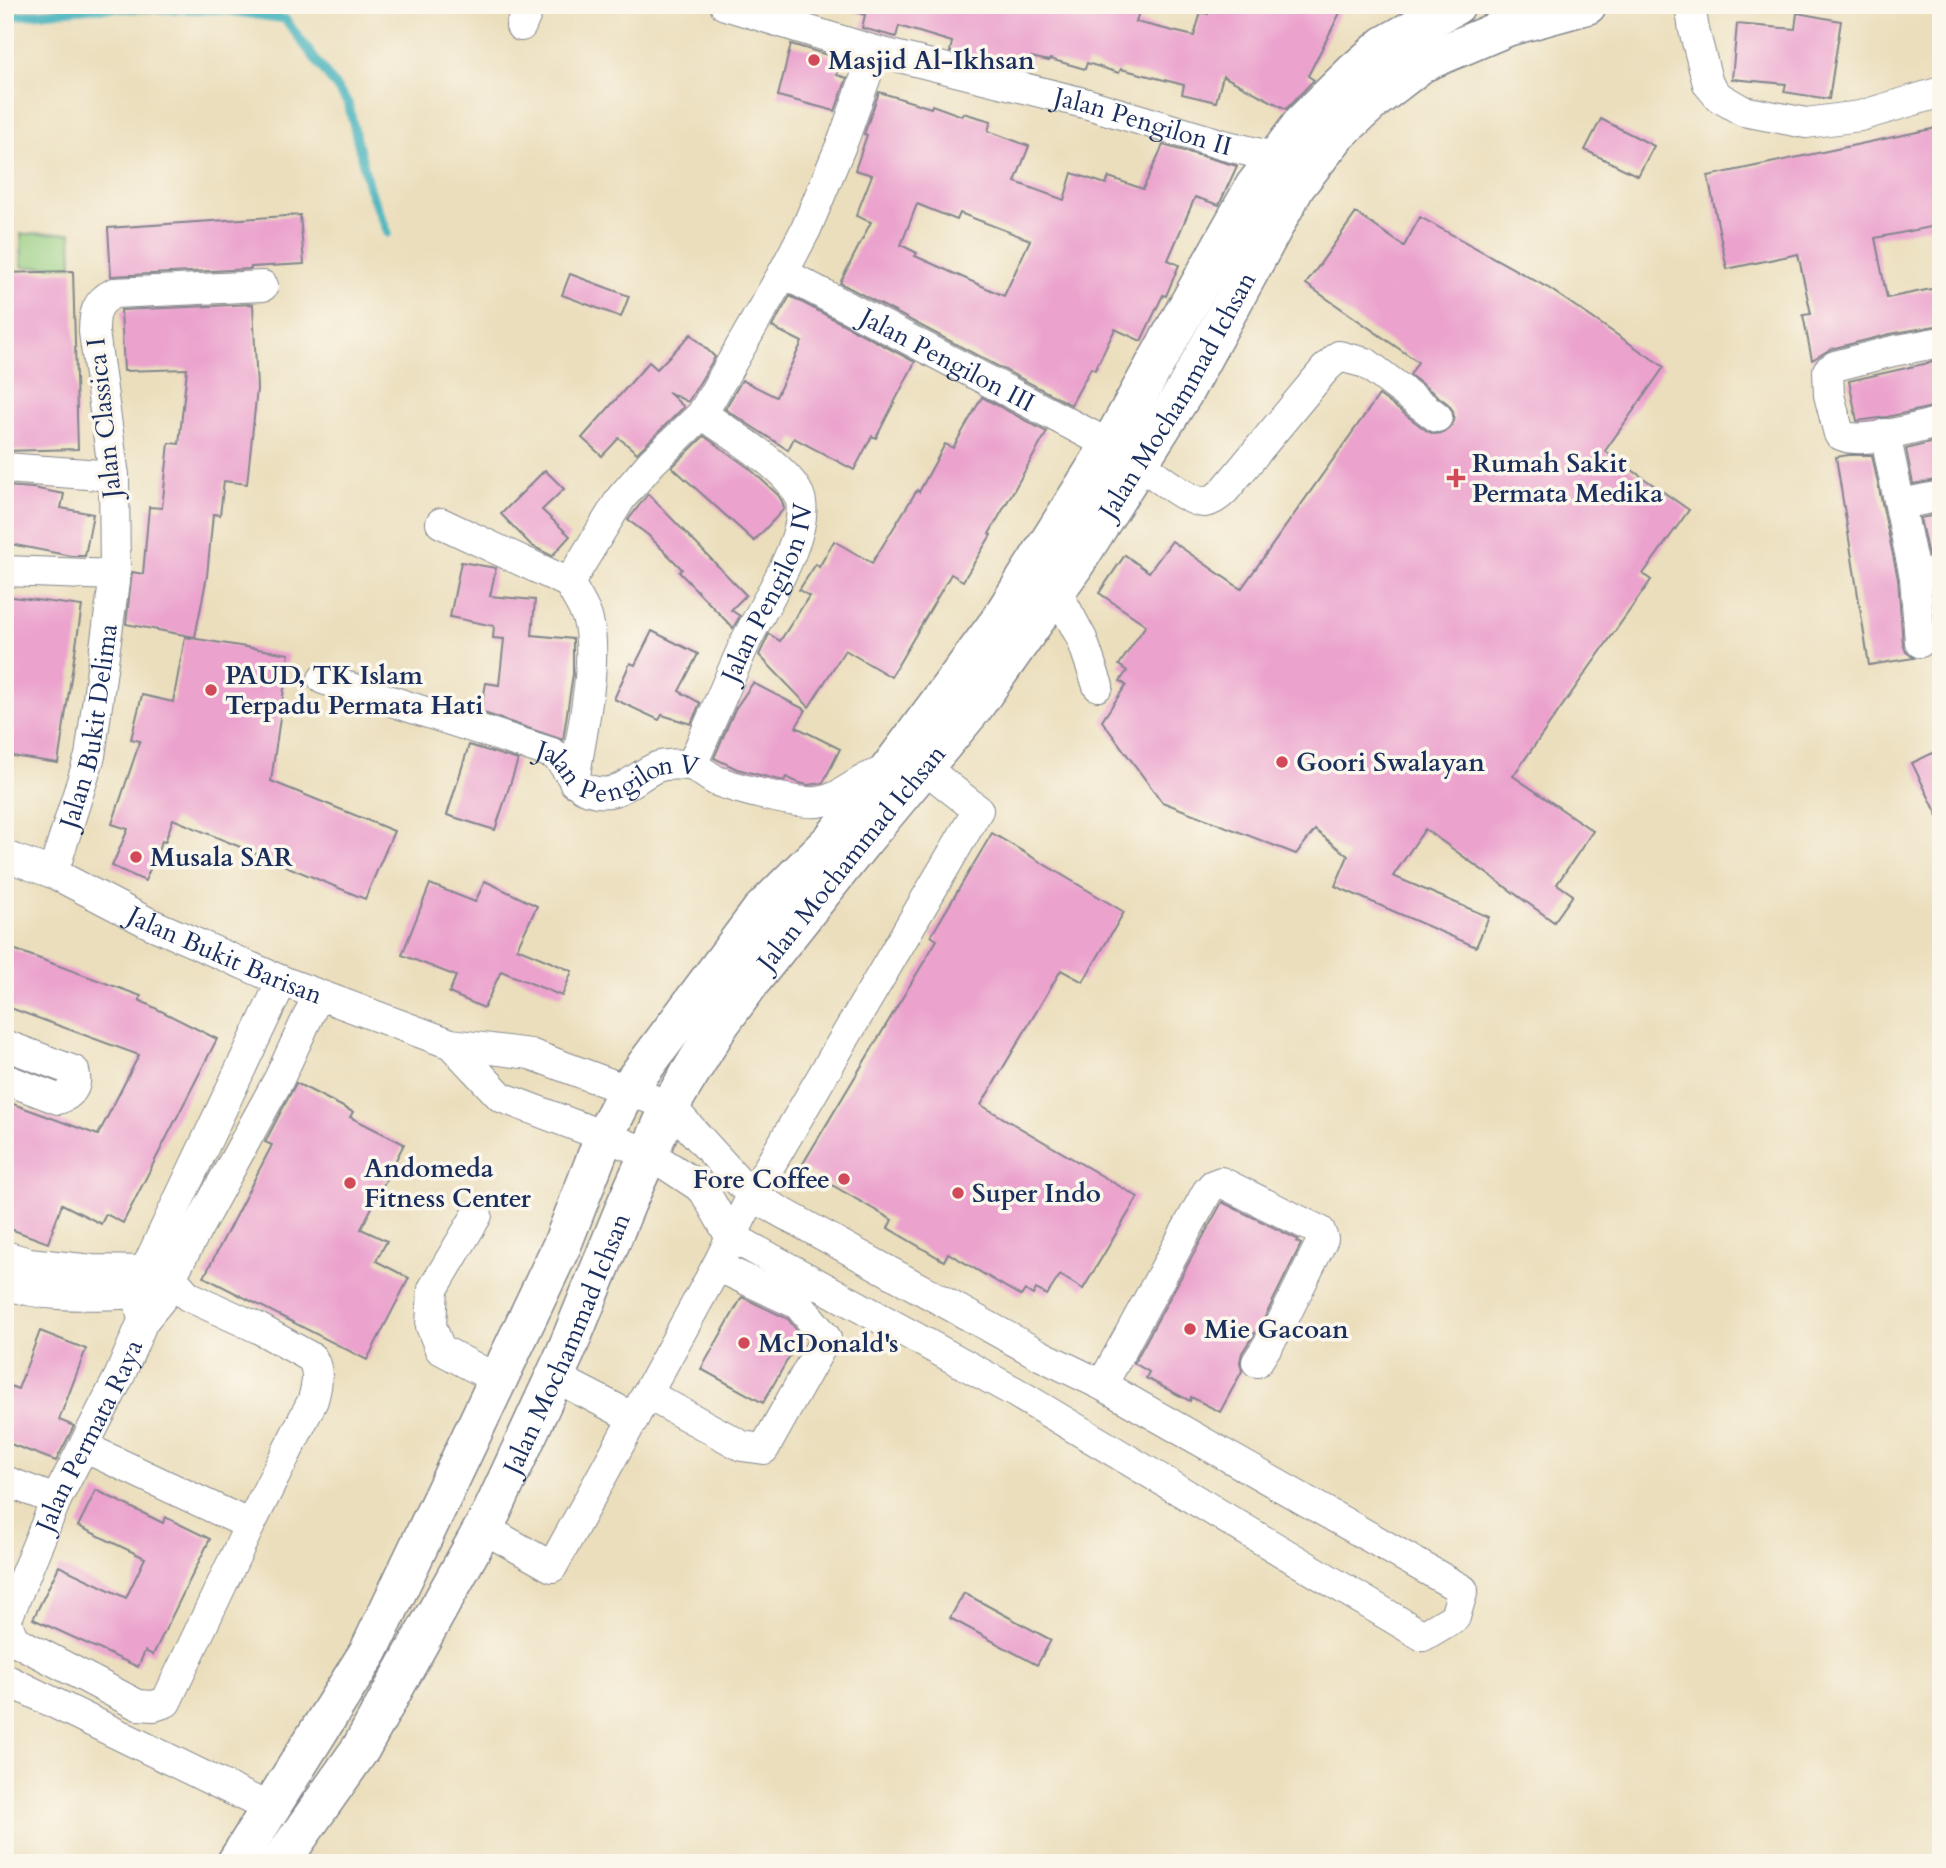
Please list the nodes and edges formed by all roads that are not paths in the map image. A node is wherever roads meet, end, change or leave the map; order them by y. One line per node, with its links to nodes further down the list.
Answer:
1 (725, 5): 5 (street, Jalan Pengilon II)
2 (1456, 5): 7 (main road, Jalan Mochammad Ichsan)
3 (1587, 5): 15 (main road, Jalan Mochammad Ichsan)
4 (1690, 5): 6 (street)
5 (875, 51): 7 (street, Jalan Pengilon II); 8 (street)
6 (1941, 92)
7 (1277, 158): 15 (main road, Jalan Mochammad Ichsan)
8 (783, 273): 11 (street); 15 (street, Jalan Pengilon III)
9 (263, 286): 17 (street, Jalan Classica I)
10 (1941, 342): 14 (street)
11 (702, 414): 24 (street); 29 (street, Jalan Pengilon IV)
12 (1437, 417): 15 (street, Jalan Pengilon III)
13 (1941, 422): 14 (street)
14 (1885, 434): 19 (street)
15 (1125, 454): 25 (main road, Jalan Mochammad Ichsan)
16 (5, 468): 17 (street)
17 (114, 475): 23 (street, Jalan Classica I)
18 (1941, 496): 19 (street)
19 (1901, 503): 22 (street)
20 (441, 523): 24 (street)
21 (5, 571): 23 (street)
22 (1928, 574): 26 (street)
23 (115, 575): 33 (street, Jalan Bukit Delima)
24 (569, 583): 31 (street)
25 (1039, 588): 28 (street); 30 (main road, Jalan Mochammad Ichsan)
26 (1920, 642)
27 (323, 679): 31 (street, Jalan Pengilon V)
28 (1098, 686)
29 (692, 765): 30 (street, Jalan Pengilon V); 31 (street, Jalan Pengilon V)
30 (906, 769): 39 (main road, Jalan Mochammad Ichsan); 40 (main road, Jalan Mochammad Ichsan); 43 (street)
31 (574, 782)
32 (5, 856): 33 (street, Jalan Bukit Barisan)
33 (53, 873): 34 (street, Jalan Bukit Barisan)
34 (282, 981): 35 (street, Jalan Bukit Barisan); 48 (street, Jalan Permata Raya)
35 (318, 995): 36 (street, Jalan Bukit Barisan); 48 (street, Jalan Permata Raya)
36 (451, 1044): 39 (street, Jalan Bukit Barisan); 41 (street, Jalan Bukit Barisan)
37 (5, 1045): 38 (street)
38 (5, 1079)
39 (628, 1089): 40 (street, Jalan Bukit Barisan); 41 (main road, Jalan Mochammad Ichsan)
40 (670, 1106): 42 (main road, Jalan Mochammad Ichsan); 43 (street)
41 (604, 1137): 42 (street, Jalan Bukit Barisan); 52 (main road, Jalan Mochammad Ichsan)
42 (648, 1153): 45 (street, Jalan Bukit Barisan); 51 (main road, Jalan Mochammad Ichsan)
43 (752, 1196): 45 (street); 49 (street)
44 (477, 1215): 52 (street)
45 (730, 1236): 46 (street); 54 (street)
46 (717, 1266): 55 (street); 55 (street)
47 (16, 1273): 48 (street)
48 (158, 1292): 56 (street, Jalan Permata Raya); 59 (street, Jalan Permata Raya)
49 (1042, 1356): 53 (street); 54 (street)
50 (1257, 1362): 53 (street)
51 (555, 1377): 55 (street); 60 (main road, Jalan Mochammad Ichsan)
52 (498, 1380): 62 (main road, Jalan Mochammad Ichsan)
53 (1102, 1385): 54 (street)
54 (1013, 1391)
55 (641, 1406): 60 (street)
56 (84, 1447): 58 (street, Jalan Permata Raya); 59 (street)
57 (5, 1482): 58 (street)
58 (56, 1500): 59 (street, Jalan Permata Raya)
59 (250, 1525)
60 (483, 1528): 63 (main road, Jalan Mochammad Ichsan)
61 (5, 1679): 64 (street)
62 (320, 1728): 63 (main road); 64 (main road, Jalan Mochammad Ichsan)
63 (361, 1748): 66 (main road, Jalan Mochammad Ichsan)
64 (269, 1808): 65 (main road, Jalan Mochammad Ichsan)
65 (236, 1863)
66 (280, 1863)

